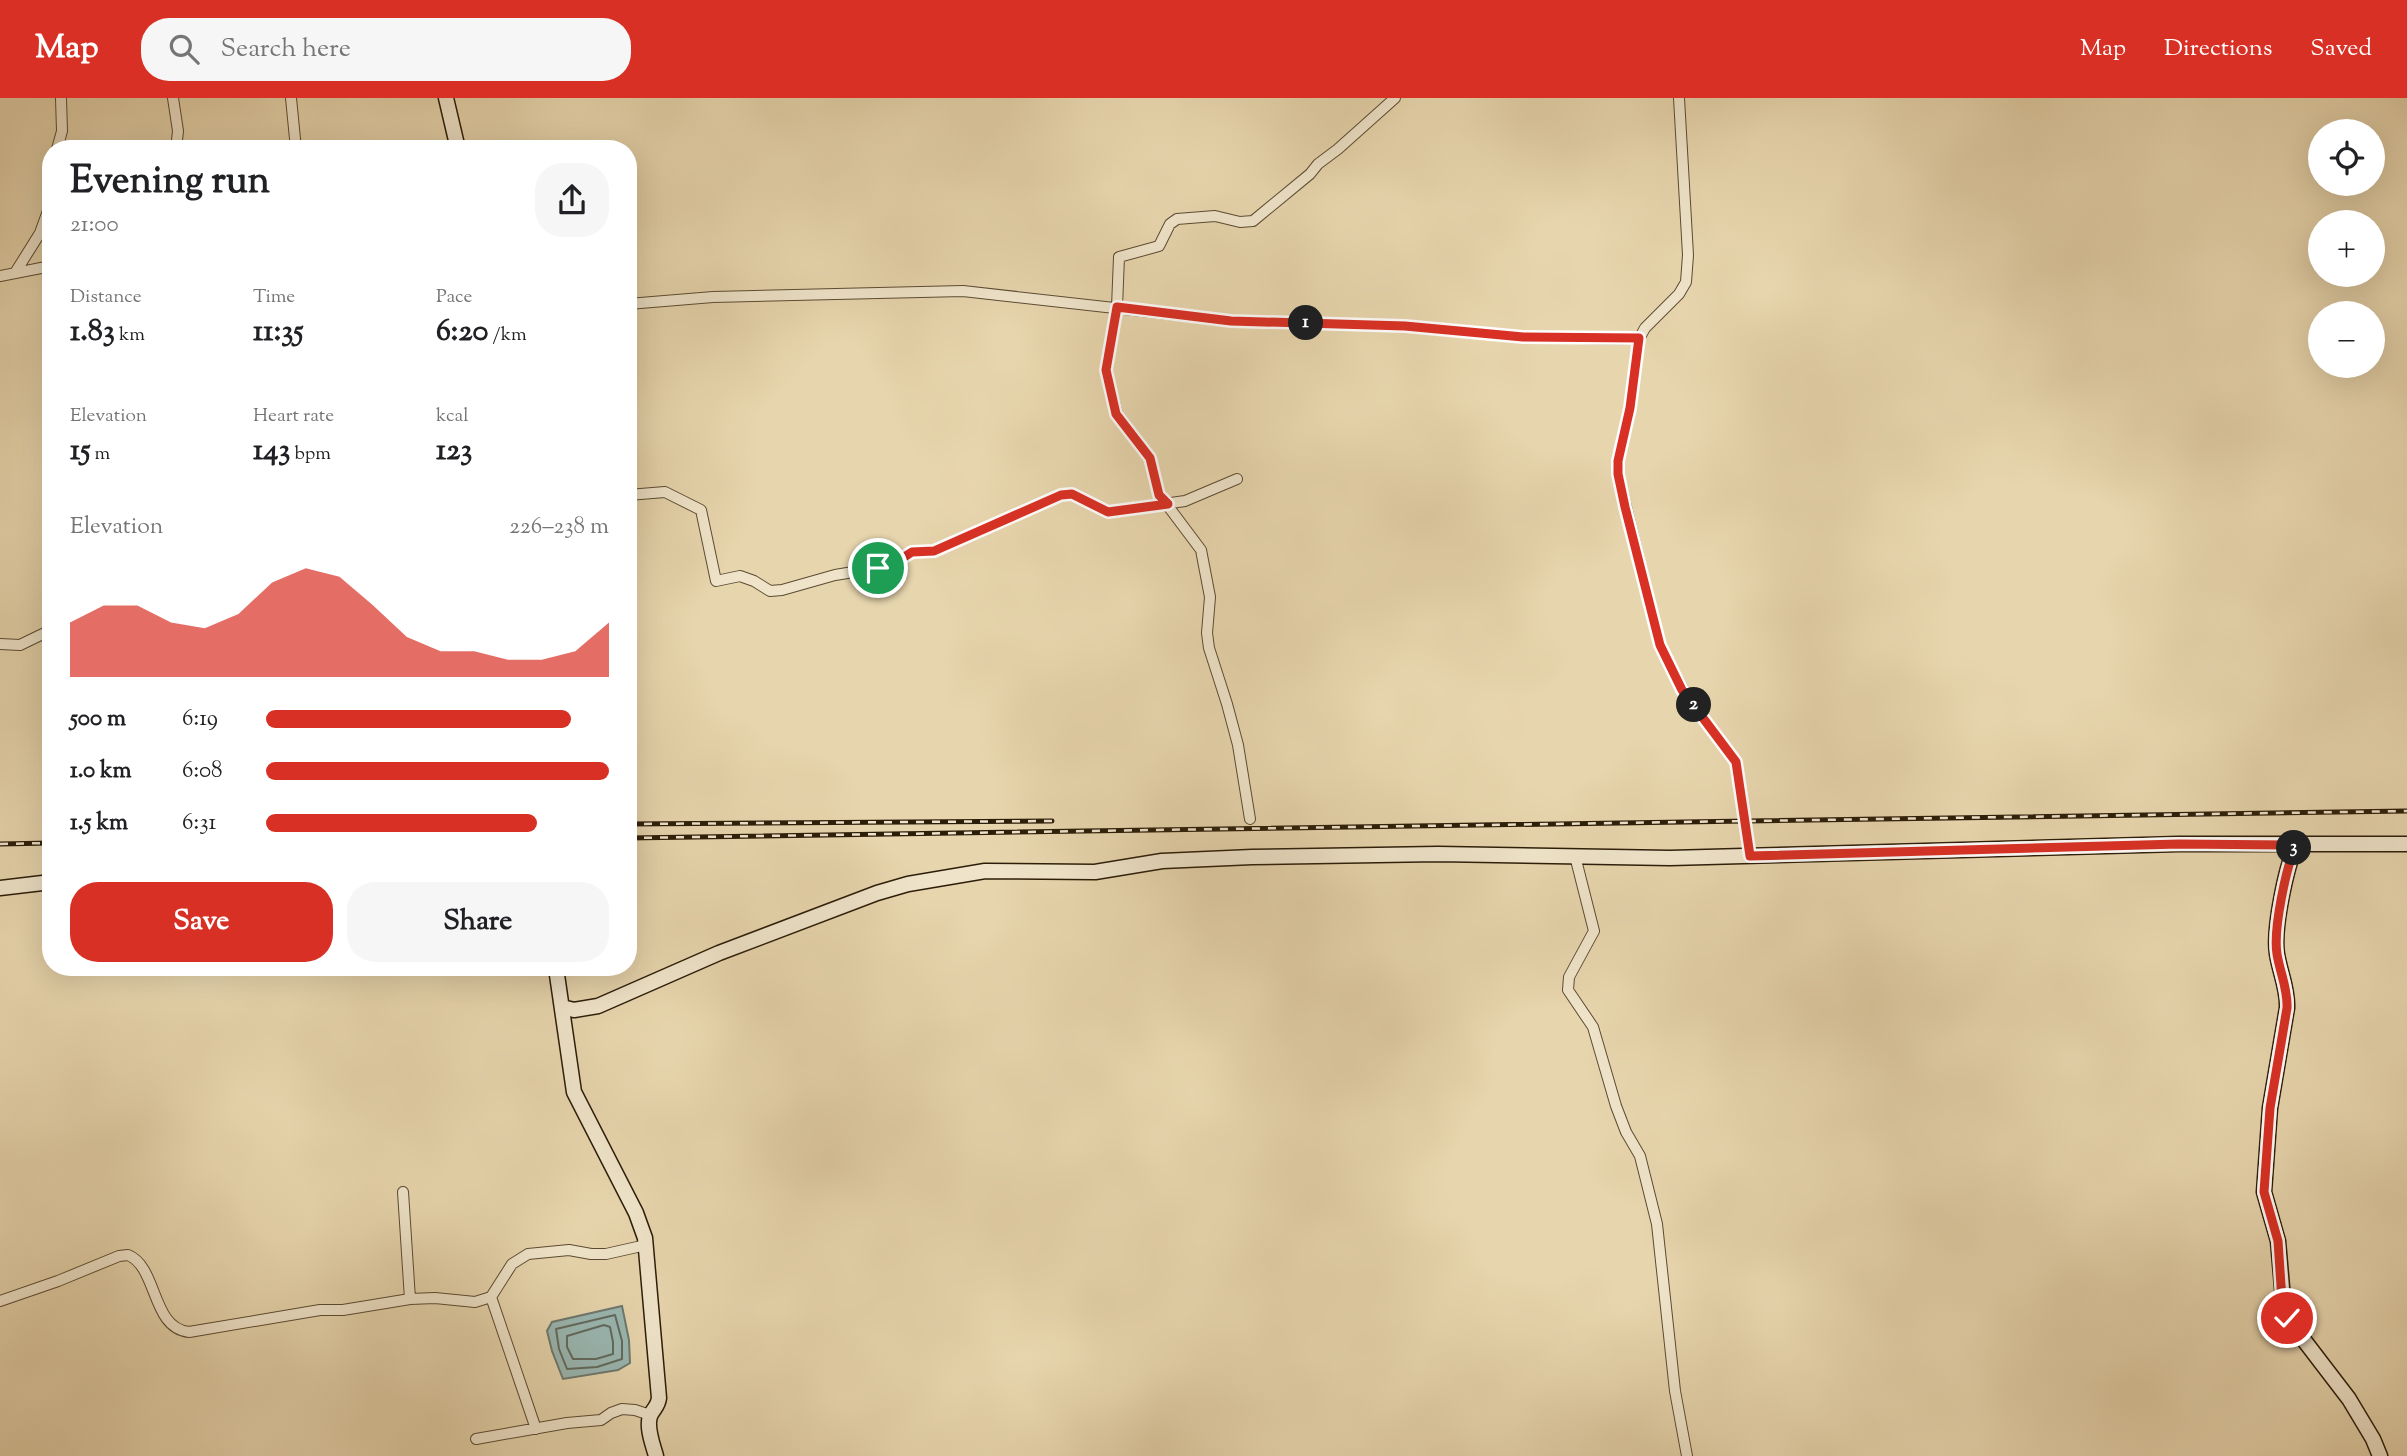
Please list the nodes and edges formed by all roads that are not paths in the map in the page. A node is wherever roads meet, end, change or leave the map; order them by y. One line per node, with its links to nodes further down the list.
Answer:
1 (61, 98): 7 (street)
2 (173, 98): 8 (street)
3 (291, 98): 9 (street)
4 (446, 98): 10 (street)
5 (1395, 98): 16 (street)
6 (1679, 98): 17 (street)
7 (60, 140)
8 (177, 140)
9 (295, 140)
10 (456, 140)
11 (42, 227): 13 (street)
12 (42, 268): 13 (street)
13 (15, 273): 14 (street)
14 (0, 276)
15 (637, 303): 16 (street)
16 (1117, 307): 17 (street); 20 (street)
17 (1639, 338): 27 (street)
18 (1237, 480): 20 (street)
19 (637, 494): 20 (street)
20 (1168, 504): 23 (street)
21 (42, 634): 22 (street)
22 (0, 645)
23 (1250, 820)
24 (2407, 844): 25 (street)
25 (2296, 845): 27 (street); 42 (street)
26 (1576, 856): 27 (street); 31 (street); 41 (street)
27 (1750, 856)
28 (42, 883): 29 (street)
29 (0, 888)
30 (557, 976): 31 (street)
31 (562, 1007): 33 (street)
32 (403, 1192): 35 (street)
33 (646, 1245): 34 (street); 37 (street)
34 (491, 1297): 35 (street); 38 (street)
35 (410, 1299): 36 (street)
36 (0, 1301)
37 (650, 1415): 38 (street); 40 (street)
38 (536, 1429): 39 (street)
39 (476, 1439)
40 (656, 1456)
41 (1687, 1456)
42 (2380, 1456)

